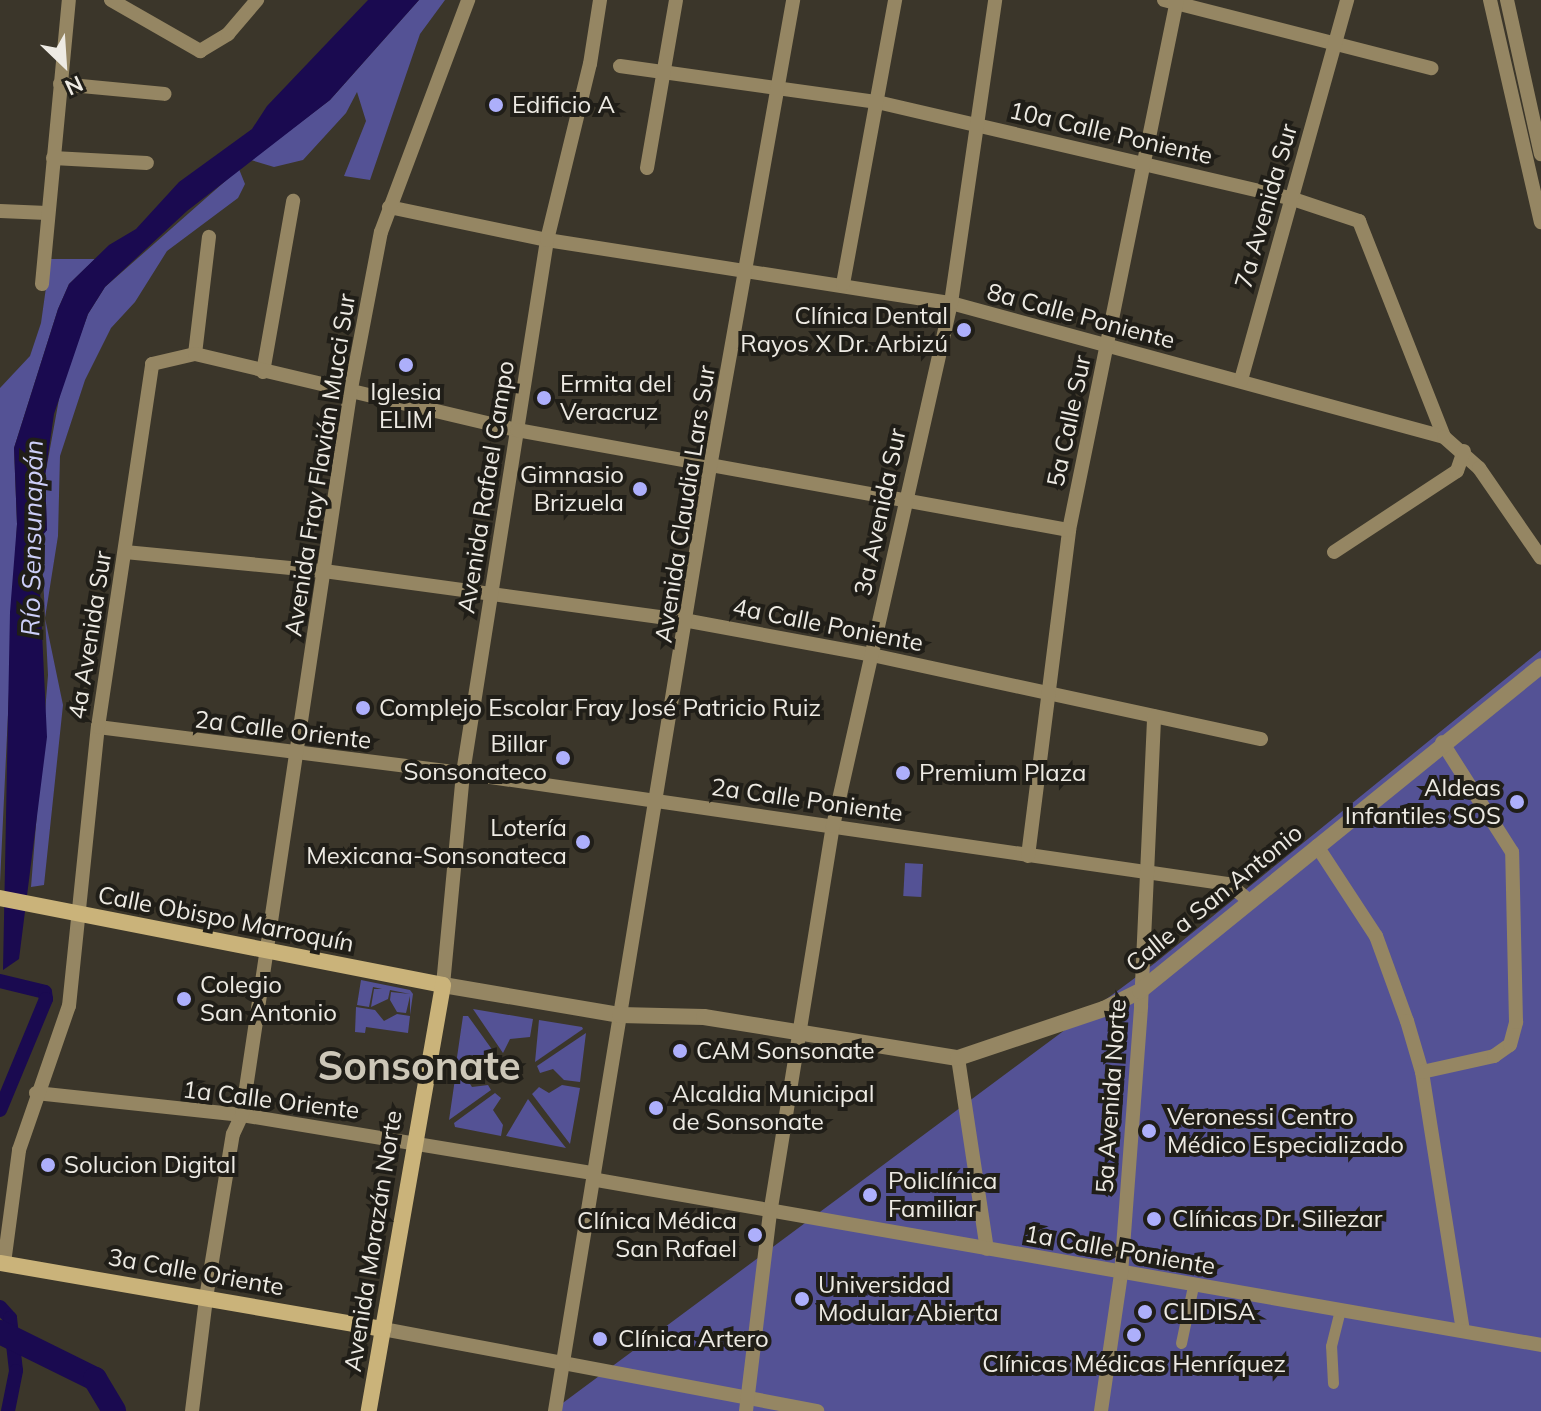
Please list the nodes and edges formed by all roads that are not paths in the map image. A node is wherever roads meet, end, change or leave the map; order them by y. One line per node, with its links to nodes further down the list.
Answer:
1 (69, 0): 18 (street)
2 (111, 0): 3 (street)
3 (257, 0)
4 (468, 0): 30 (street, Avenida Fray Flavián Mucci Sur)
5 (600, 0): 35 (street, Avenida Rafael Campo)
6 (676, 0): 17 (street)
7 (793, 0): 19 (street, Avenida Claudia Lars Sur)
8 (895, 0): 21 (street)
9 (995, 0): 22 (street, 3a Avenida Sur)
10 (1347, 0): 14 (street, 7a Avenida Sur)
11 (1490, 0): 33 (street)
12 (1507, 0): 23 (street)
13 (1172, 1): 14 (street); 25 (street, 5a Calle Sur)
14 (1336, 44): 16 (street); 28 (street, 7a Avenida Sur)
15 (620, 66): 17 (street, 10a Calle Poniente)
16 (1431, 68)
17 (662, 72): 19 (street, 10a Calle Poniente); 27 (street)
18 (60, 84): 20 (street); 24 (street)
19 (778, 91): 21 (street, 10a Calle Poniente); 36 (street, Avenida Claudia Lars Sur)
20 (165, 94)
21 (877, 102): 22 (street, 10a Calle Poniente); 38 (street)
22 (977, 125): 25 (street, 10a Calle Poniente); 39 (street, 3a Avenida Sur)
23 (1541, 154)
24 (53, 158): 26 (street); 32 (street)
25 (1144, 162): 28 (street, 10a Calle Poniente); 40 (street, 5a Calle Sur)
26 (147, 163)
27 (647, 168)
28 (1290, 198): 43 (street, 7a Avenida Sur); 46 (street, 10a Calle Poniente)
29 (293, 201): 42 (street)
30 (389, 207): 35 (street, 8a Calle Poniente); 44 (street, Avenida Fray Flavián Mucci Sur)
31 (0, 211): 32 (street)
32 (47, 213): 37 (street)
33 (1541, 222)
34 (209, 237): 41 (street)
35 (547, 240): 36 (street, 8a Calle Poniente); 45 (street, Avenida Rafael Campo)
36 (746, 272): 38 (street, 8a Calle Poniente); 48 (street, Avenida Claudia Lars Sur)
37 (42, 284)
38 (843, 284): 39 (street, 8a Calle Poniente)
39 (951, 303): 40 (street, 8a Calle Poniente); 49 (street, 3a Avenida Sur)
40 (1107, 346): 43 (street, 8a Calle Poniente); 50 (street, 5a Calle Sur)
41 (195, 354): 42 (street); 51 (street, 4a Avenida Sur)
42 (263, 372): 44 (street)
43 (1241, 380): 46 (street, 8a Calle Poniente)
44 (350, 394): 45 (street); 54 (street, Avenida Fray Flavián Mucci Sur)
45 (517, 430): 48 (street); 55 (street, Avenida Rafael Campo)
46 (1444, 437): 47 (street, 8a Calle Poniente)
47 (1464, 451): 52 (street); 53 (street, 8a Calle Poniente)
48 (710, 467): 49 (street); 56 (street, Avenida Claudia Lars Sur)
49 (907, 497): 50 (street); 57 (street, 3a Avenida Sur)
50 (1069, 530): 59 (street, 5a Calle Sur)
51 (125, 552): 54 (street, 4a Calle Poniente); 61 (street, 4a Avenida Sur)
52 (1334, 552)
53 (1541, 558)
54 (324, 571): 55 (street, 4a Calle Poniente); 64 (street, Avenida Fray Flavián Mucci Sur)
55 (491, 592): 56 (street, 4a Calle Poniente); 65 (street, Avenida Rafael Campo)
56 (689, 621): 57 (street, 4a Calle Poniente); 66 (street, Avenida Claudia Lars Sur)
57 (872, 655): 59 (street, 4a Calle Poniente); 67 (street, 3a Avenida Sur)
58 (1541, 666): 63 (street, Calle a San Antonio)
59 (1048, 694): 60 (street, 4a Calle Poniente); 69 (street, 5a Calle Sur)
60 (1154, 716): 62 (street, 4a Calle Poniente); 70 (street, 5a Avenida Norte)
61 (98, 727): 64 (street, 2a Calle Oriente); 73 (street, 4a Avenida Sur)
62 (1261, 739)
63 (1442, 742): 68 (street, Calle a San Antonio); 80 (street)
64 (296, 756): 65 (street, 2a Calle Oriente); 74 (street, Avenida Fray Flavián Mucci Sur)
65 (463, 773): 66 (street, 2a Calle Poniente); 75 (street, Avenida Rafael Campo)
66 (657, 801): 67 (street, 2a Calle Poniente); 77 (street, Avenida Claudia Lars Sur)
67 (833, 826): 69 (street, 2a Calle Poniente); 78 (street, 3a Avenida Sur)
68 (1317, 846): 72 (street, Calle a San Antonio); 80 (street)
69 (1028, 856): 70 (street, 2a Calle Poniente)
70 (1145, 873): 72 (street, 2a Calle Poniente); 76 (street, 5a Avenida Norte)
71 (0, 898): 73 (main road, Calle Obispo Marroquín)
72 (1249, 901): 76 (street, Calle a San Antonio)
73 (77, 914): 74 (main road, Calle Obispo Marroquín); 81 (street, 4a Avenida Sur)
74 (267, 950): 75 (main road, Calle Obispo Marroquín); 82 (street, Avenida Fray Flavián Mucci Sur)
75 (443, 985): 77 (street, Calle a San Antonio); 83 (main road, Avenida Morazán Norte)
76 (1140, 991): 79 (street, Calle a San Antonio); 88 (street, 5a Avenida Norte)
77 (620, 1015): 78 (street, Calle a San Antonio); 84 (street, Avenida Claudia Lars Sur)
78 (801, 1031): 79 (street, Calle a San Antonio); 85 (street, 3a Avenida Sur)
79 (958, 1058): 86 (street)
80 (1422, 1072): 93 (street)
81 (36, 1093): 82 (street, 1a Calle Oriente); 87 (street, 4a Avenida Sur)
82 (242, 1115): 83 (street, 1a Calle Oriente); 90 (street, Avenida Fray Flavián Mucci Sur)
83 (415, 1141): 84 (street, 1a Calle Oriente); 92 (main road, Avenida Morazán Norte)
84 (596, 1176): 85 (street, 1a Calle Poniente); 96 (street, Avenida Claudia Lars Sur)
85 (770, 1214): 86 (street, 1a Calle Poniente); 98 (street, 3a Avenida Sur)
86 (987, 1249): 88 (street, 1a Calle Poniente)
87 (2, 1263): 90 (main road, 3a Calle Oriente)
88 (1121, 1274): 89 (street, 1a Calle Poniente); 103 (street, 5a Avenida Norte)
89 (1193, 1286): 91 (street, 1a Calle Poniente); 94 (street)
90 (206, 1298): 92 (main road, 3a Calle Oriente); 99 (street, Avenida Fray Flavián Mucci Sur)
91 (1340, 1310): 93 (street, 1a Calle Poniente); 97 (street)
92 (383, 1329): 96 (street); 100 (main road, Avenida Morazán Norte)
93 (1463, 1331): 95 (street, 1a Calle Poniente)
94 (1181, 1343)
95 (1541, 1345)
96 (565, 1364): 98 (street); 101 (street, Avenida Claudia Lars Sur)
97 (1333, 1383)
98 (747, 1404): 102 (street)
99 (192, 1411)
100 (369, 1411)
101 (555, 1411)
102 (817, 1411)
103 (1101, 1411)

